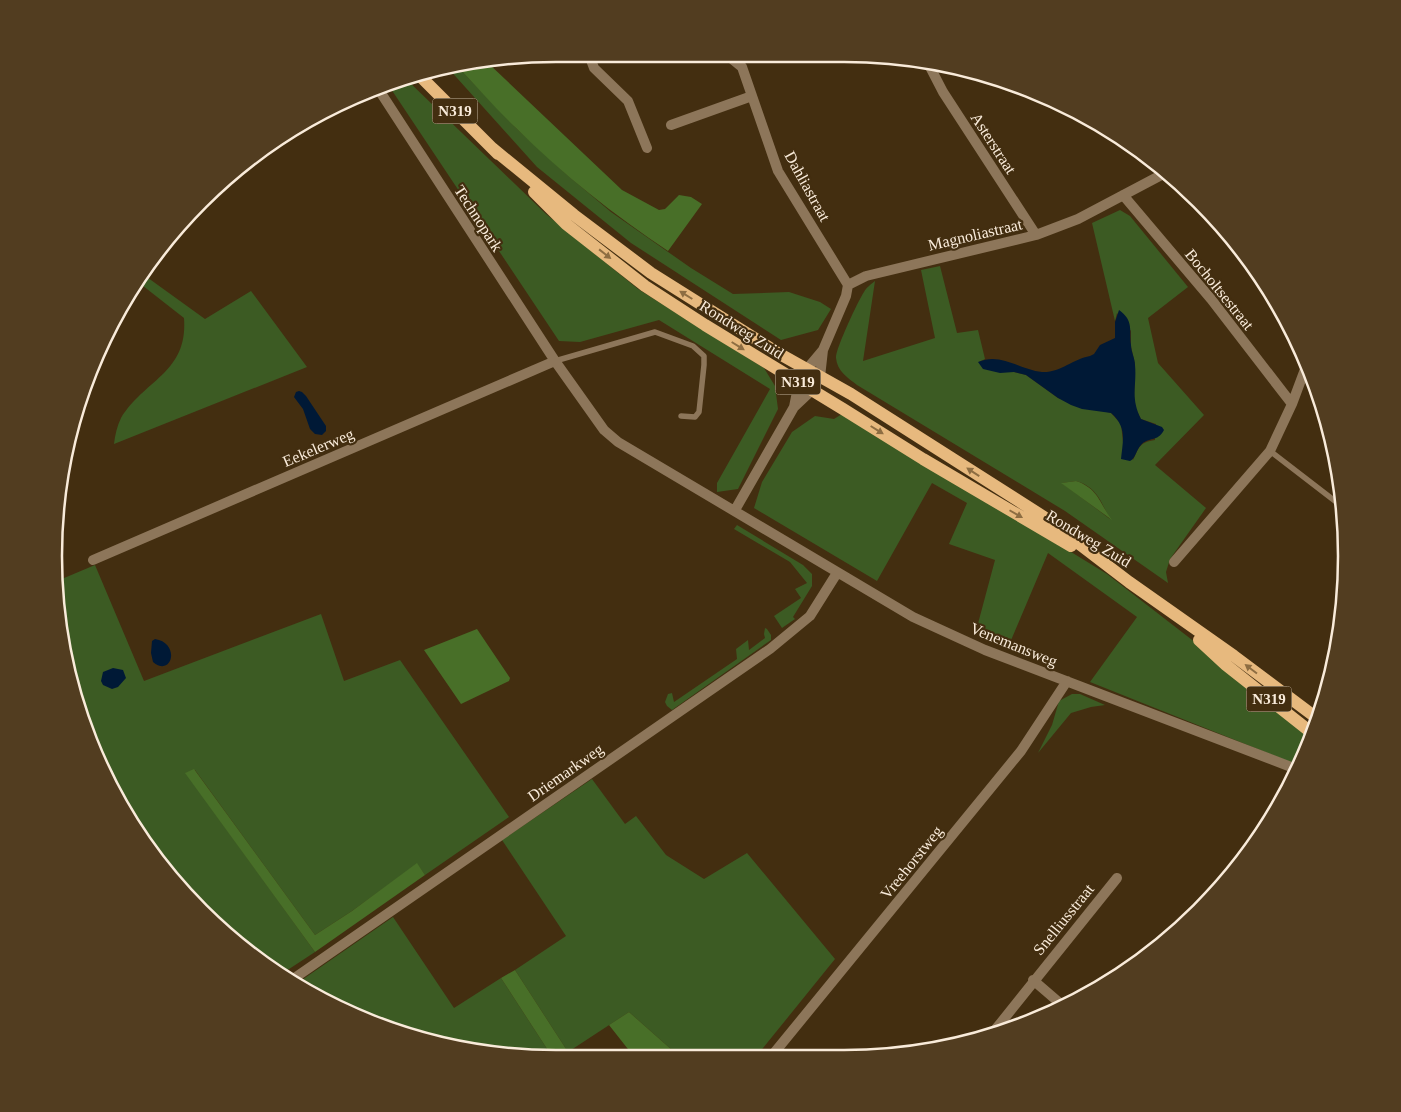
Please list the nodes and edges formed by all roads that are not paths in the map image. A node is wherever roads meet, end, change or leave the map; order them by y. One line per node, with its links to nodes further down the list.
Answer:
1 (591, 62): 9 (street)
2 (736, 62): 6 (street, Dahliastraat)
3 (935, 71): 12 (street, Asterstraat)
4 (424, 80): 8 (main road, Rondweg Zuid / N319)
5 (382, 95): 15 (street, Technopark)
6 (752, 96): 7 (street); 13 (street, Dahliastraat)
7 (671, 125)
8 (492, 148): 16 (main road, Rondweg Zuid / N319, one-way to 8); 19 (main road, Rondweg Zuid / N319, one-way to 19)
9 (647, 148)
10 (1159, 176): 11 (street, Magnoliastraat)
11 (1123, 195): 12 (street, Magnoliastraat); 21 (street, Bocholtsestraat)
12 (1036, 235): 13 (street, Magnoliastraat)
13 (848, 285): 14 (street)
14 (823, 350): 16 (street); 18 (street)
15 (555, 361): 23 (lane); 26 (street, Venemansweg); 27 (street, Eekelerweg)
16 (807, 369): 18 (main road, Rondweg Zuid / N319); 19 (street)
17 (1303, 374): 21 (street)
18 (820, 376): 20 (street); 30 (main road, Rondweg Zuid / N319, one-way to 18)
19 (799, 382): 20 (main road, Rondweg Zuid / N319); 22 (street)
20 (812, 390): 22 (street); 30 (main road, Rondweg Zuid / N319, one-way to 30)
21 (1292, 404): 24 (street)
22 (794, 407): 26 (street)
23 (681, 416)
24 (1270, 451): 25 (lane); 28 (street)
25 (1335, 501)
26 (735, 510): 29 (street, Venemansweg)
27 (93, 560)
28 (1174, 562)
29 (837, 573): 32 (street, Venemansweg); 37 (street, Driemarkweg)
30 (1128, 582): 31 (main road, Rondweg Zuid / N319)
31 (1156, 602): 33 (main road, Rondweg Zuid / N319, one-way to 31); 34 (main road, Rondweg Zuid / N319)
32 (1067, 681): 35 (street, Venemansweg); 41 (street, Vreehorstweg)
33 (1312, 715)
34 (1307, 730)
35 (1291, 767)
36 (1117, 878): 38 (street, Snelliusstraat)
37 (298, 976)
38 (1033, 980): 39 (street, Snelliusstraat); 40 (street, Snelliusstraat)
39 (1058, 1001)
40 (999, 1025)
41 (777, 1050)

